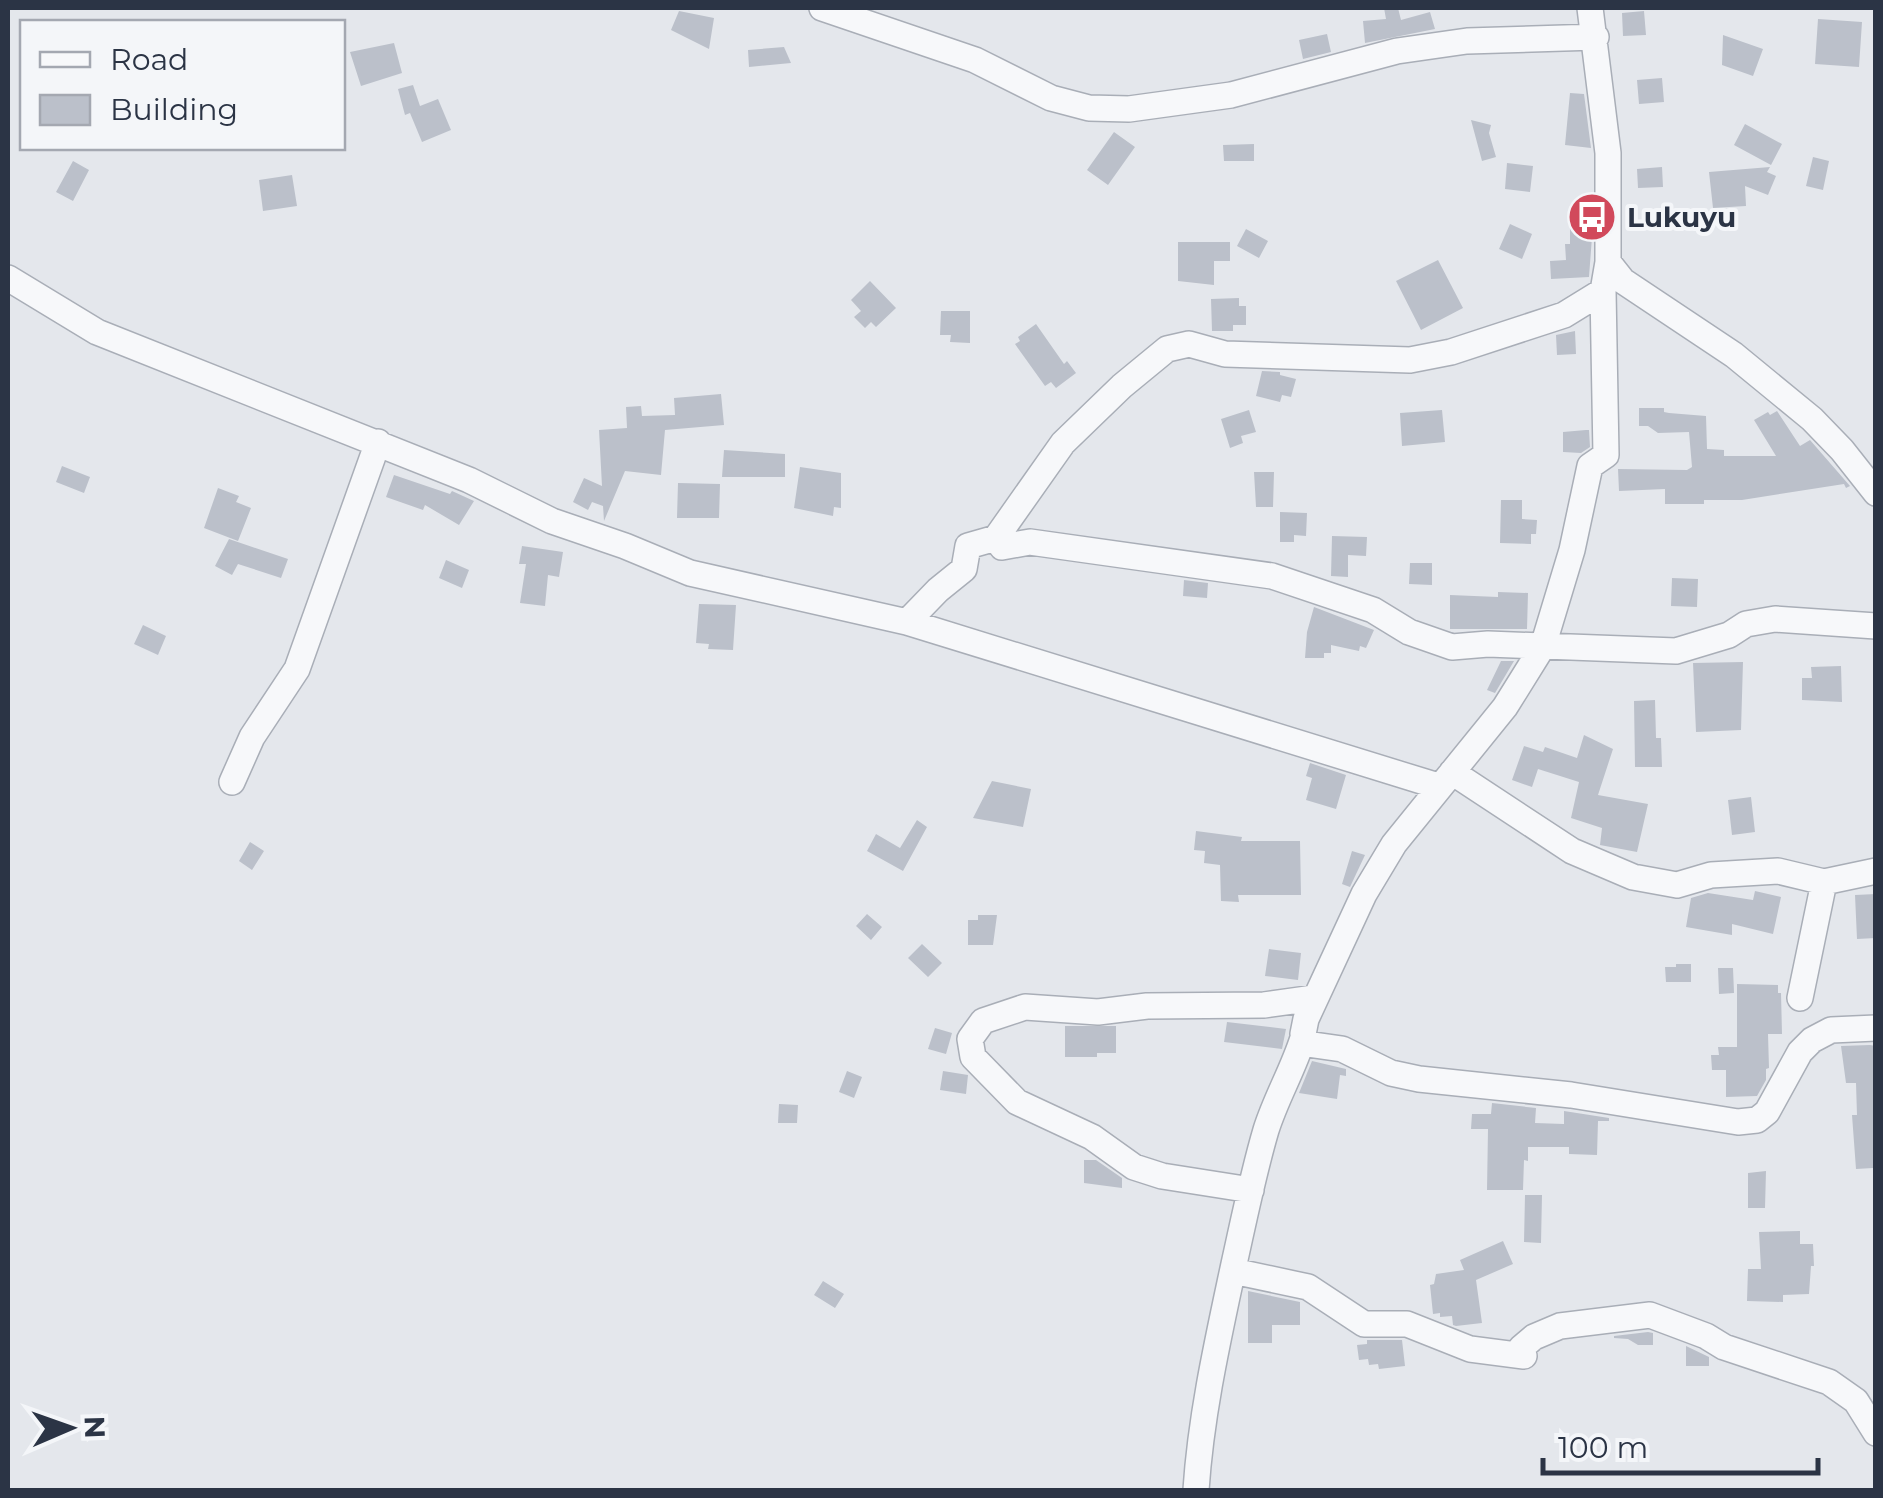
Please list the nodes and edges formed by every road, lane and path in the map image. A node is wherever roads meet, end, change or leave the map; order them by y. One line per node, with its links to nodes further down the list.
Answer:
1 (822, 8): 3 (street)
2 (1590, 8): 3 (street)
3 (1596, 37): 4 (street)
4 (1608, 262): 6 (street); 8 (street)
5 (8, 278): 7 (street)
6 (1603, 291): 9 (street); 12 (street)
7 (378, 442): 10 (street); 14 (street)
8 (1876, 494)
9 (996, 538): 10 (street); 12 (street)
10 (907, 622): 13 (street)
11 (1876, 626): 12 (street)
12 (1542, 646): 13 (street)
13 (1445, 779): 16 (street); 17 (street)
14 (232, 782)
15 (1876, 872): 16 (street)
16 (1824, 882): 18 (street)
17 (1314, 998): 20 (street); 21 (street)
18 (1800, 998)
19 (1876, 1028): 20 (street)
20 (1304, 1038): 21 (street)
21 (1251, 1190): 22 (street)
22 (1233, 1271): 23 (street); 24 (street)
23 (1876, 1433)
24 (1196, 1490)

